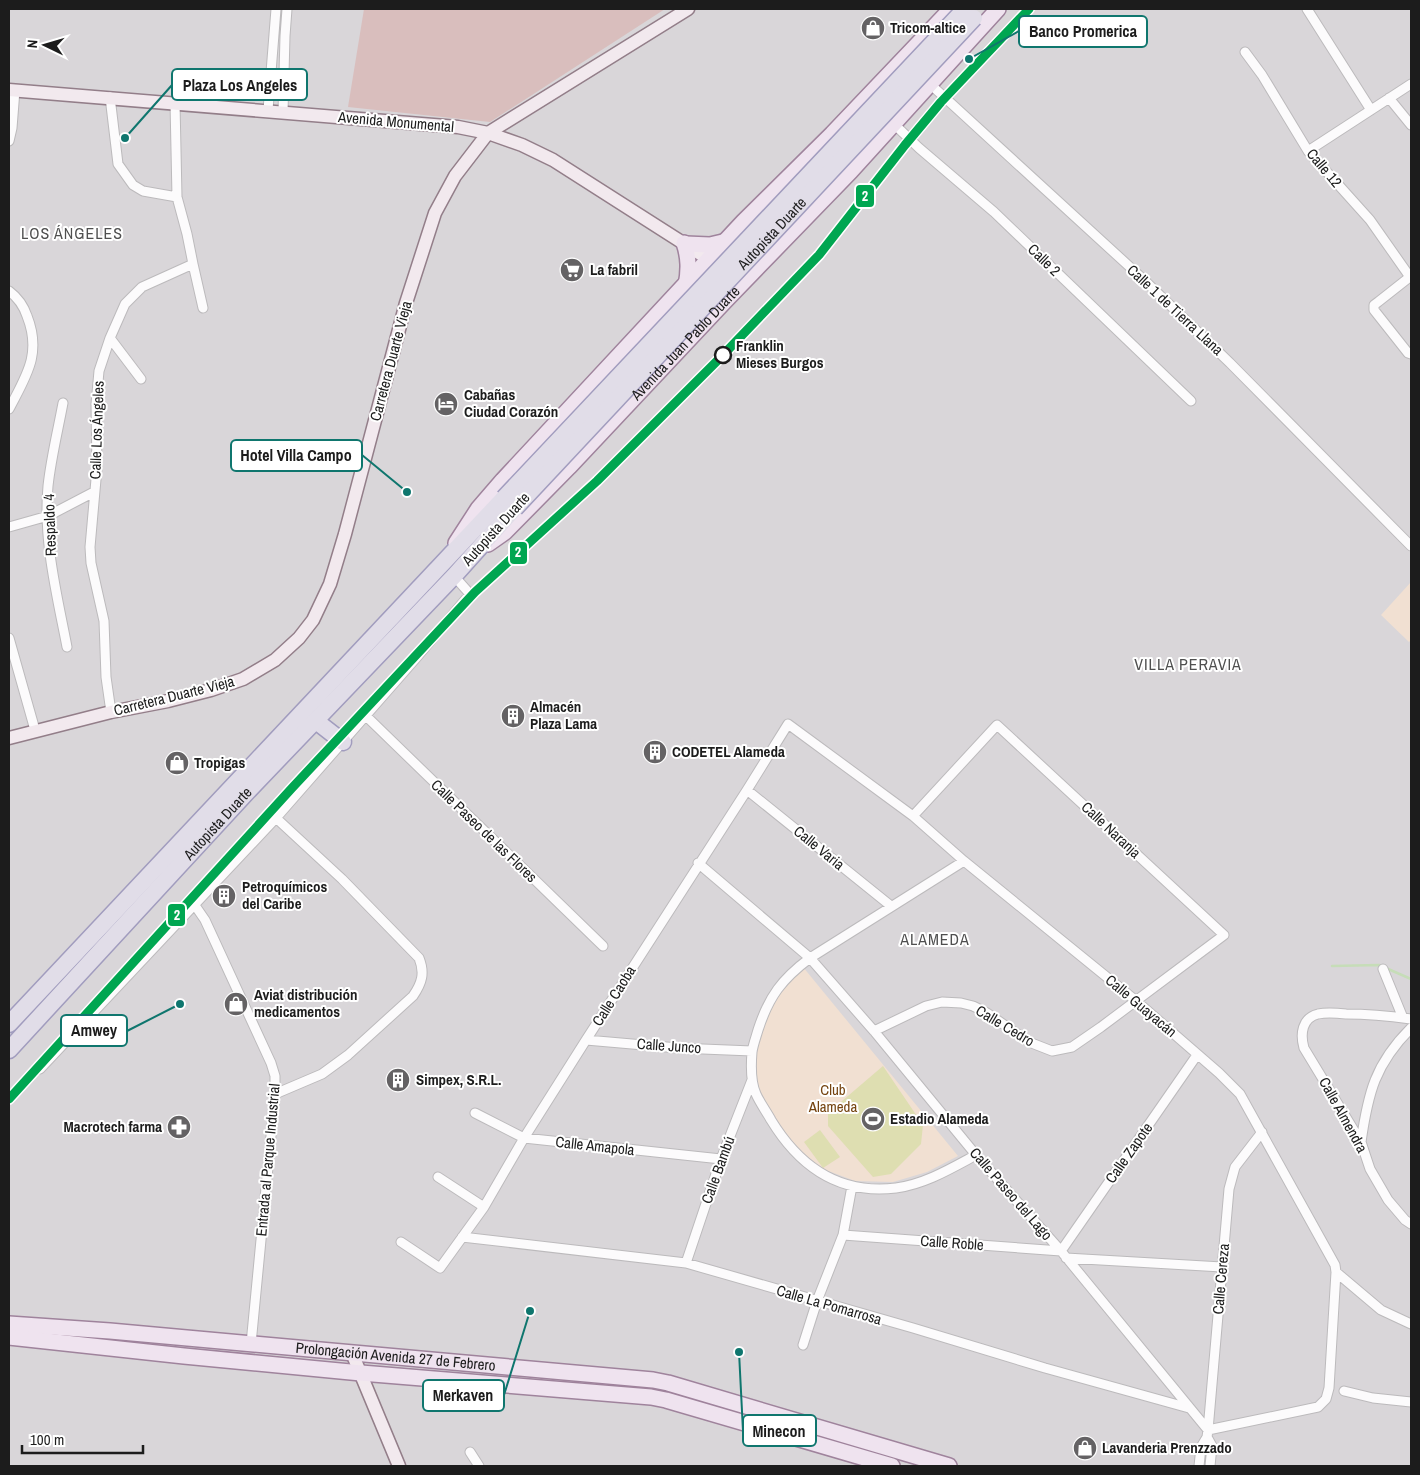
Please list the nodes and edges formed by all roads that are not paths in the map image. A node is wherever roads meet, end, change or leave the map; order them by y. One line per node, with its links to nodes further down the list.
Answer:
1 (276, 9): 16 (street)
2 (287, 9): 18 (street)
3 (688, 9): 8 (main road, Carretera Duarte Vieja)
4 (951, 9): 25 (main road, Autopista Duarte)
5 (998, 9): 10 (main road, Avenida Juan Pablo Duarte)
6 (1308, 9): 17 (street)
7 (972, 11): 41 (highway, Autopista Duarte, bridge)
8 (673, 13): 21 (main road, Carretera Duarte Vieja)
9 (1245, 52): 23 (street, Calle 12)
10 (930, 84): 19 (main road, Avenida Juan Pablo Duarte); 44 (street, Calle 1 de Tierra Llana)
11 (1411, 84): 14 (street)
12 (12, 90): 13 (main road, Avenida Monumental); 22 (street)
13 (110, 97): 15 (main road, Avenida Monumental); 24 (street)
14 (1389, 98): 17 (street); 20 (street)
15 (176, 103): 16 (main road, Avenida Monumental); 24 (street)
16 (268, 110): 18 (main road, Avenida Monumental)
17 (1371, 110): 23 (street)
18 (283, 112): 21 (main road, Avenida Monumental)
19 (894, 124): 30 (main road, Avenida Juan Pablo Duarte); 37 (street, Calle 2)
20 (1411, 126)
21 (488, 133): 26 (main road, Avenida Monumental); 50 (main road, Carretera Duarte Vieja)
22 (9, 141)
23 (1308, 151): 29 (street, Calle 12)
24 (177, 197): 28 (street)
25 (727, 241): 26 (main road); 27 (main road, Autopista Duarte)
26 (685, 243): 27 (main road, Avenida Monumental); 31 (main road)
27 (710, 259): 30 (main road, Avenida Monumental); 31 (main road, Autopista Duarte)
28 (193, 264): 33 (street); 34 (street, Calle Los Ángeles)
29 (1411, 277): 35 (street)
30 (743, 282): 46 (main road, Avenida Juan Pablo Duarte)
31 (686, 286): 45 (main road, Autopista Duarte)
32 (9, 291): 39 (street)
33 (202, 308)
34 (110, 338): 36 (street); 40 (street, Calle Los Ángeles)
35 (1411, 354)
36 (141, 379)
37 (1190, 401)
38 (63, 403): 42 (street, Respaldo 4)
39 (9, 409)
40 (94, 492): 42 (street); 50 (street, Calle Los Ángeles)
41 (510, 503): 45 (highway, Autopista Duarte); 46 (highway, Autopista Duarte)
42 (48, 516): 43 (street); 49 (street, Respaldo 4)
43 (9, 527)
44 (1411, 546)
45 (446, 559): 70 (highway, Autopista Duarte)
46 (469, 559): 47 (highway, Autopista Duarte)
47 (454, 576): 51 (street); 52 (highway, Autopista Duarte)
48 (9, 642): 54 (street)
49 (67, 647)
50 (111, 712): 54 (main road, Carretera Duarte Vieja)
51 (365, 716): 56 (street); 65 (street, Calle Paseo de las Flores)
52 (316, 721): 56 (highway); 74 (highway, Autopista Duarte)
53 (788, 724): 57 (street, Calle Caoba); 58 (street, Calle Guayacán)
54 (35, 730): 55 (main road, Carretera Duarte Vieja)
55 (9, 738)
56 (343, 742): 59 (street)
57 (747, 790): 61 (street, Calle Caoba); 63 (street, Calle Varia)
58 (913, 816): 60 (street, Calle Guayacán); 64 (street, Calle Naranja)
59 (276, 818): 62 (street); 79 (street)
60 (964, 861): 63 (street); 68 (street, Calle Guayacán)
61 (698, 863): 66 (street, Calle Paseo del Lago); 73 (street, Calle Caoba)
62 (194, 904): 77 (street); 79 (street, Entrada al Parque Industrial)
63 (891, 906): 66 (street)
64 (1224, 935): 68 (street, Calle Cedro)
65 (603, 946)
66 (810, 958): 72 (street, Calle Paseo del Lago); 75 (street)
67 (1383, 969): 69 (street)
68 (1135, 1000): 72 (street, Calle Cedro); 76 (street, Calle Guayacán)
69 (1407, 1018): 83 (street, Calle Almendra)
70 (9, 1024)
71 (1411, 1028): 83 (street)
72 (874, 1032): 84 (street, Calle Paseo del Lago)
73 (586, 1040): 75 (street, Calle Junco); 82 (street, Calle Caoba)
74 (9, 1050)
75 (752, 1051): 78 (street)
76 (1197, 1055): 81 (street, Calle Guayacán); 93 (street, Calle Zapote)
77 (40, 1069)
78 (753, 1078): 85 (street, Calle Bambú); 87 (street)
79 (275, 1094): 102 (street, Entrada al Parque Industrial)
80 (475, 1114): 82 (street, Calle Amapola)
81 (1262, 1132): 95 (street, Calle Cereza); 96 (street, Calle Guayacán)
82 (524, 1138): 85 (street, Calle Amapola); 88 (street, Calle Caoba)
83 (1361, 1142): 89 (street, Calle Almendra)
84 (976, 1155): 87 (street); 93 (street, Calle Paseo del Lago)
85 (721, 1159): 94 (street, Calle Bambú)
86 (438, 1177): 88 (street)
87 (852, 1186): 90 (street)
88 (484, 1206): 91 (street, Calle Caoba)
89 (1411, 1224)
90 (843, 1234): 93 (street, Calle Roble); 97 (street)
91 (462, 1237): 92 (street, Calle Caoba); 94 (street, Calle La Pomarrosa)
92 (401, 1242)
93 (1064, 1254): 95 (street, Calle Roble); 109 (street, Calle Paseo del Lago)
94 (686, 1263): 97 (street, Calle La Pomarrosa)
95 (1222, 1267): 110 (street, Calle Cereza)
96 (1336, 1272): 99 (street); 110 (street, Calle Guayacán)
97 (817, 1301): 103 (street); 109 (street, Calle La Pomarrosa)
98 (9, 1324): 100 (main road, Prolongación Avenida 27 de Febrero)
99 (1411, 1324)
100 (90, 1330): 102 (main road, Prolongación Avenida 27 de Febrero); 104 (main road)
101 (9, 1337): 104 (main road, Prolongación Avenida 27 de Febrero)
102 (251, 1344): 105 (main road, Prolongación Avenida 27 de Febrero)
103 (803, 1345)
104 (90, 1346): 106 (main road, Prolongación Avenida 27 de Febrero)
105 (352, 1353): 106 (main road); 115 (main road, Prolongación Avenida 27 de Febrero)
106 (361, 1373): 112 (main road); 114 (main road, Prolongación Avenida 27 de Febrero)
107 (1344, 1391): 108 (street)
108 (1411, 1402)
109 (1189, 1408): 110 (street, Calle Paseo del Lago)
110 (1207, 1433): 116 (street, Calle Cereza); 117 (street, Calle Cereza)
111 (470, 1452): 113 (street)
112 (399, 1466)
113 (479, 1466)
114 (892, 1466)
115 (949, 1466)
116 (1199, 1466)
117 (1210, 1466)

